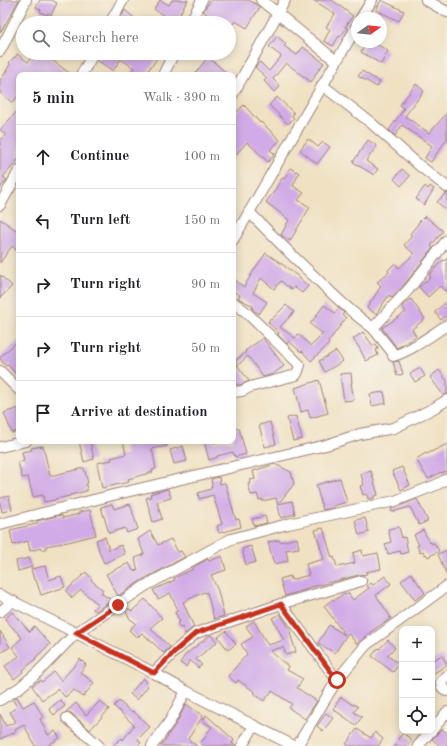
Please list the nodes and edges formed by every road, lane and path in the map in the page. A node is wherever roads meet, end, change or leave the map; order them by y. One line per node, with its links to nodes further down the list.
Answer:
1 (26, 0): 11 (street)
2 (123, 0): 12 (street)
3 (202, 0): 13 (street)
4 (260, 0): 10 (street)
5 (285, 0): 10 (street)
6 (372, 0): 8 (street)
7 (426, 0): 9 (street)
8 (365, 12)
9 (447, 12)
10 (278, 14): 19 (street); 23 (street)
11 (18, 16)
12 (114, 16)
13 (194, 16)
14 (16, 20): 16 (street)
15 (351, 36): 19 (street)
16 (0, 51)
17 (90, 60): 20 (street)
18 (170, 60): 21 (street)
19 (336, 61): 22 (street)
20 (83, 72)
21 (164, 72)
22 (322, 85): 25 (street); 27 (street)
23 (236, 89)
24 (16, 176): 26 (street)
25 (447, 187)
26 (0, 205)
27 (249, 212): 28 (street); 32 (street)
28 (236, 235)
29 (447, 240): 32 (street)
30 (236, 304): 35 (street)
31 (447, 324): 32 (street)
32 (373, 328)
33 (0, 371): 34 (street)
34 (16, 387)
35 (236, 392)
36 (447, 400): 40 (street)
37 (16, 443): 38 (street)
38 (0, 447)
39 (446, 483): 47 (street)
40 (0, 524)
41 (361, 581): 45 (street)
42 (447, 586): 50 (street)
43 (0, 595): 44 (street)
44 (13, 601): 46 (street); 47 (street)
45 (281, 604): 48 (street); 50 (street)
46 (0, 612)
47 (76, 633): 48 (street); 53 (street)
48 (154, 673): 51 (street)
49 (447, 676): 52 (street)
50 (337, 680): 63 (street)
51 (186, 691): 56 (street); 60 (street)
52 (447, 691)
53 (0, 700)
54 (447, 712): 57 (street)
55 (67, 718): 59 (street)
56 (254, 726): 61 (street); 62 (street)
57 (435, 726)
58 (428, 734): 64 (street)
59 (100, 746)
60 (152, 746)
61 (242, 746)
62 (294, 746)
63 (297, 746)
64 (418, 746)

